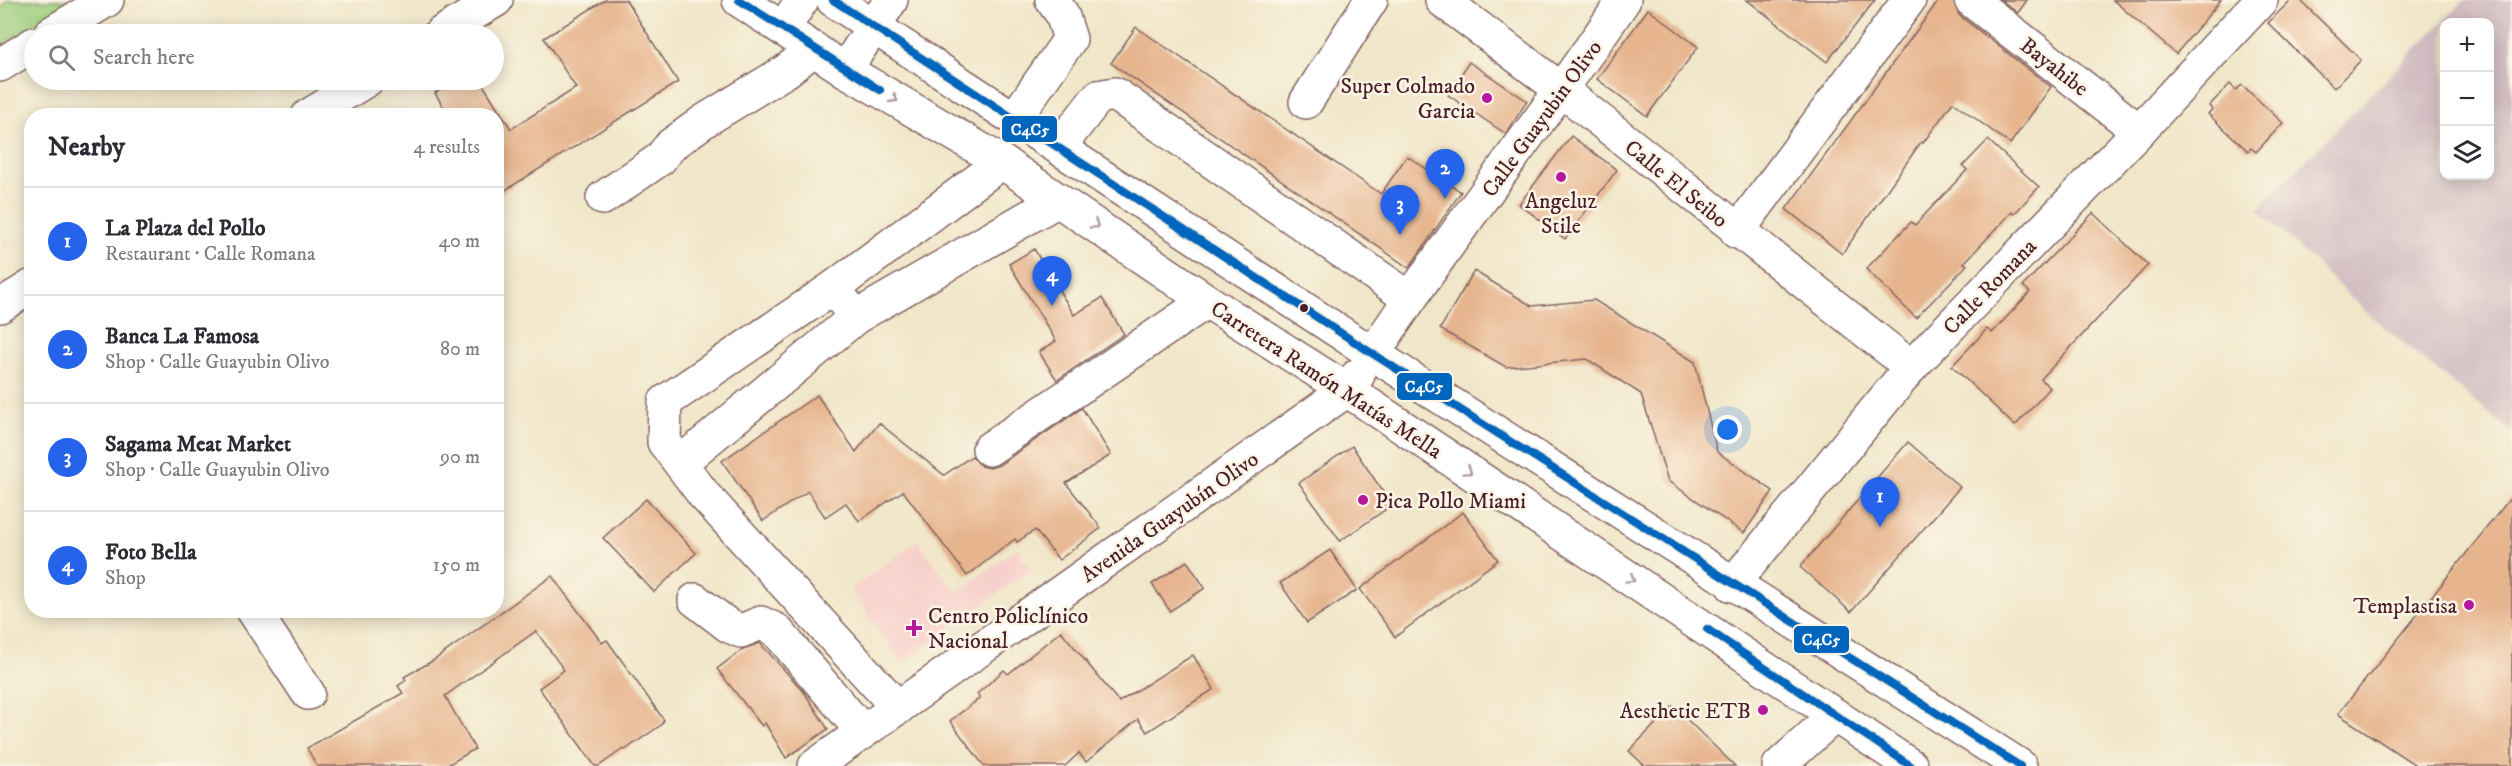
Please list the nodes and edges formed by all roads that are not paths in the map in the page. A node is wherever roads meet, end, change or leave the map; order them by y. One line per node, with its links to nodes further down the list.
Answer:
1 (107, 0): 14 (street)
2 (496, 0): 15 (street)
3 (739, 0): 16 (street, Carretera Ramón Matías Mella)
4 (802, 0): 16 (street)
5 (833, 0): 13 (street, Carretera Ramón Matías Mella)
6 (1052, 0): 25 (street)
7 (1371, 0): 23 (street)
8 (1442, 0): 22 (street, Calle El Seibo)
9 (1624, 0): 22 (street, Calle Guayubin Olivo)
10 (1909, 0): 31 (street)
11 (1971, 0): 26 (street, Bayahibe)
12 (2260, 0): 26 (street, Calle Romana)
13 (882, 13): 20 (street); 25 (street, Carretera Ramón Matías Mella)
14 (67, 24)
15 (456, 24)
16 (783, 29): 18 (street, Carretera Ramón Matías Mella)
17 (24, 50): 19 (street)
18 (814, 50): 20 (street, Carretera Ramón Matías Mella); 29 (street)
19 (0, 65)
20 (845, 70): 28 (street, Carretera Ramón Matías Mella, one-way to 28)
21 (351, 90): 24 (street)
22 (1563, 91): 31 (street, Calle El Seibo); 34 (street, Calle Guayubin Olivo)
23 (1306, 102)
24 (321, 108)
25 (1015, 118): 27 (street, Carretera Ramón Matías Mella)
26 (2139, 131): 39 (street, Calle Romana)
27 (1059, 147): 34 (street); 38 (street, Carretera Ramón Matías Mella)
28 (1002, 162): 30 (street, Carretera Ramón Matías Mella); 32 (street)
29 (603, 198)
30 (1058, 200): 35 (street, Carretera Ramón Matías Mella, one-way to 35); 37 (street)
31 (1737, 232): 39 (street, Calle El Seibo)
32 (832, 288): 37 (street); 42 (street)
33 (24, 291): 36 (street)
34 (1409, 298): 38 (street, Calle Guayubin Olivo)
35 (1207, 301): 40 (street, Carretera Ramón Matías Mella); 41 (street)
36 (0, 306)
37 (856, 317): 42 (street)
38 (1373, 354): 40 (street, Avenida Guayubín Olivo); 43 (street, Carretera Ramón Matías Mella)
39 (1911, 367): 43 (street, Calle Romana)
40 (1347, 390): 47 (street, Avenida Guayubín Olivo); 48 (street, Carretera Ramón Matías Mella, one-way to 48)
41 (989, 449)
42 (680, 463): 47 (street)
43 (1732, 585): 53 (street, Carretera Ramón Matías Mella)
44 (695, 600): 49 (street)
45 (258, 618): 46 (street)
46 (308, 693)
47 (898, 708): 49 (street, Avenida Guayubín Olivo)
48 (1835, 715): 51 (street); 52 (street, Carretera Ramón Matías Mella)
49 (863, 732): 50 (street, Avenida Guayubín Olivo)
50 (815, 766)
51 (1779, 766)
52 (1911, 766)
53 (2020, 766)

